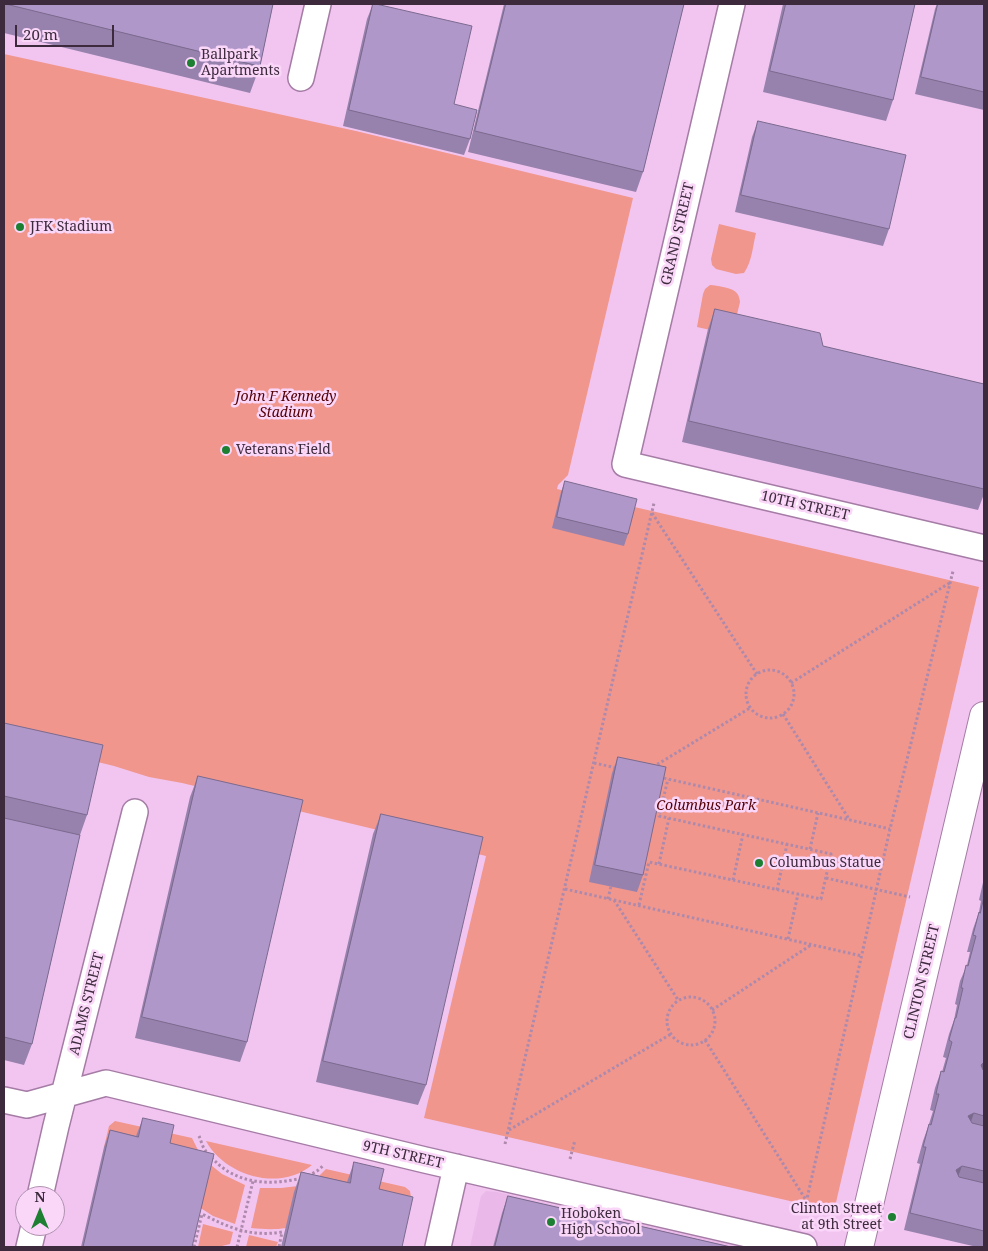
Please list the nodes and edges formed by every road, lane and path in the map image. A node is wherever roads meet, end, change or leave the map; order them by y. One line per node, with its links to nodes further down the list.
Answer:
1 (318, 4): 3 (street)
2 (732, 4): 4 (street, GRAND STREET)
3 (301, 78)
4 (625, 464): 7 (street, 10TH STREET)
5 (654, 504): 6 (path)
6 (652, 513): 10 (path); 15 (path)
7 (984, 548)
8 (953, 570): 9 (path)
9 (951, 582): 11 (path); 24 (path)
10 (757, 674): 11 (path); 12 (path)
11 (791, 683): 13 (path)
12 (750, 708): 13 (path); 17 (path)
13 (783, 714): 23 (path)
14 (984, 716): 69 (street, CLINTON STREET)
15 (594, 763): 16 (path); 32 (path)
16 (618, 768)
17 (650, 769)
18 (651, 776): 19 (path)
19 (668, 779): 21 (path); 22 (path)
20 (135, 812): 46 (street, ADAMS STREET)
21 (818, 813): 23 (path); 27 (path)
22 (669, 818): 25 (path); 28 (path)
23 (849, 820): 24 (path)
24 (890, 830): 34 (path)
25 (744, 834): 26 (path); 30 (path)
26 (787, 844): 27 (path); 33 (path)
27 (810, 849): 29 (path)
28 (659, 864): 30 (path); 38 (path)
29 (826, 878): 34 (path); 35 (path)
30 (733, 880): 33 (path)
31 (611, 886): 36 (path)
32 (565, 889): 36 (path); 48 (path)
33 (776, 890): 35 (path)
34 (877, 890): 41 (path)
35 (798, 894): 39 (path)
36 (608, 899): 37 (path)
37 (614, 900): 38 (path); 42 (path)
38 (639, 906): 39 (path)
39 (788, 939): 40 (path)
40 (811, 945): 41 (path); 43 (path)
41 (862, 956): 61 (path)
42 (678, 1000): 43 (path); 44 (path)
43 (712, 1010): 45 (path)
44 (671, 1034): 45 (path); 48 (path)
45 (704, 1040): 61 (path)
46 (65, 1094): 47 (street, 9TH STREET); 56 (street, 9TH STREET); 60 (street, ADAMS STREET)
47 (4, 1100)
48 (508, 1131): 51 (path)
49 (198, 1134): 52 (path)
50 (575, 1140): 55 (path)
51 (505, 1144)
52 (205, 1150): 53 (path); 59 (path)
53 (199, 1153)
54 (331, 1159): 57 (path)
55 (570, 1159)
56 (456, 1167): 67 (street); 68 (street, 9TH STREET)
57 (312, 1174): 58 (path); 59 (path)
58 (315, 1179)
59 (254, 1181): 63 (path)
60 (42, 1186)
61 (806, 1201): 62 (path)
62 (804, 1212)
63 (241, 1231): 64 (path); 65 (path); 66 (path)
64 (194, 1247)
65 (237, 1247)
66 (279, 1247)
67 (438, 1247)
68 (804, 1247)
69 (860, 1247)

